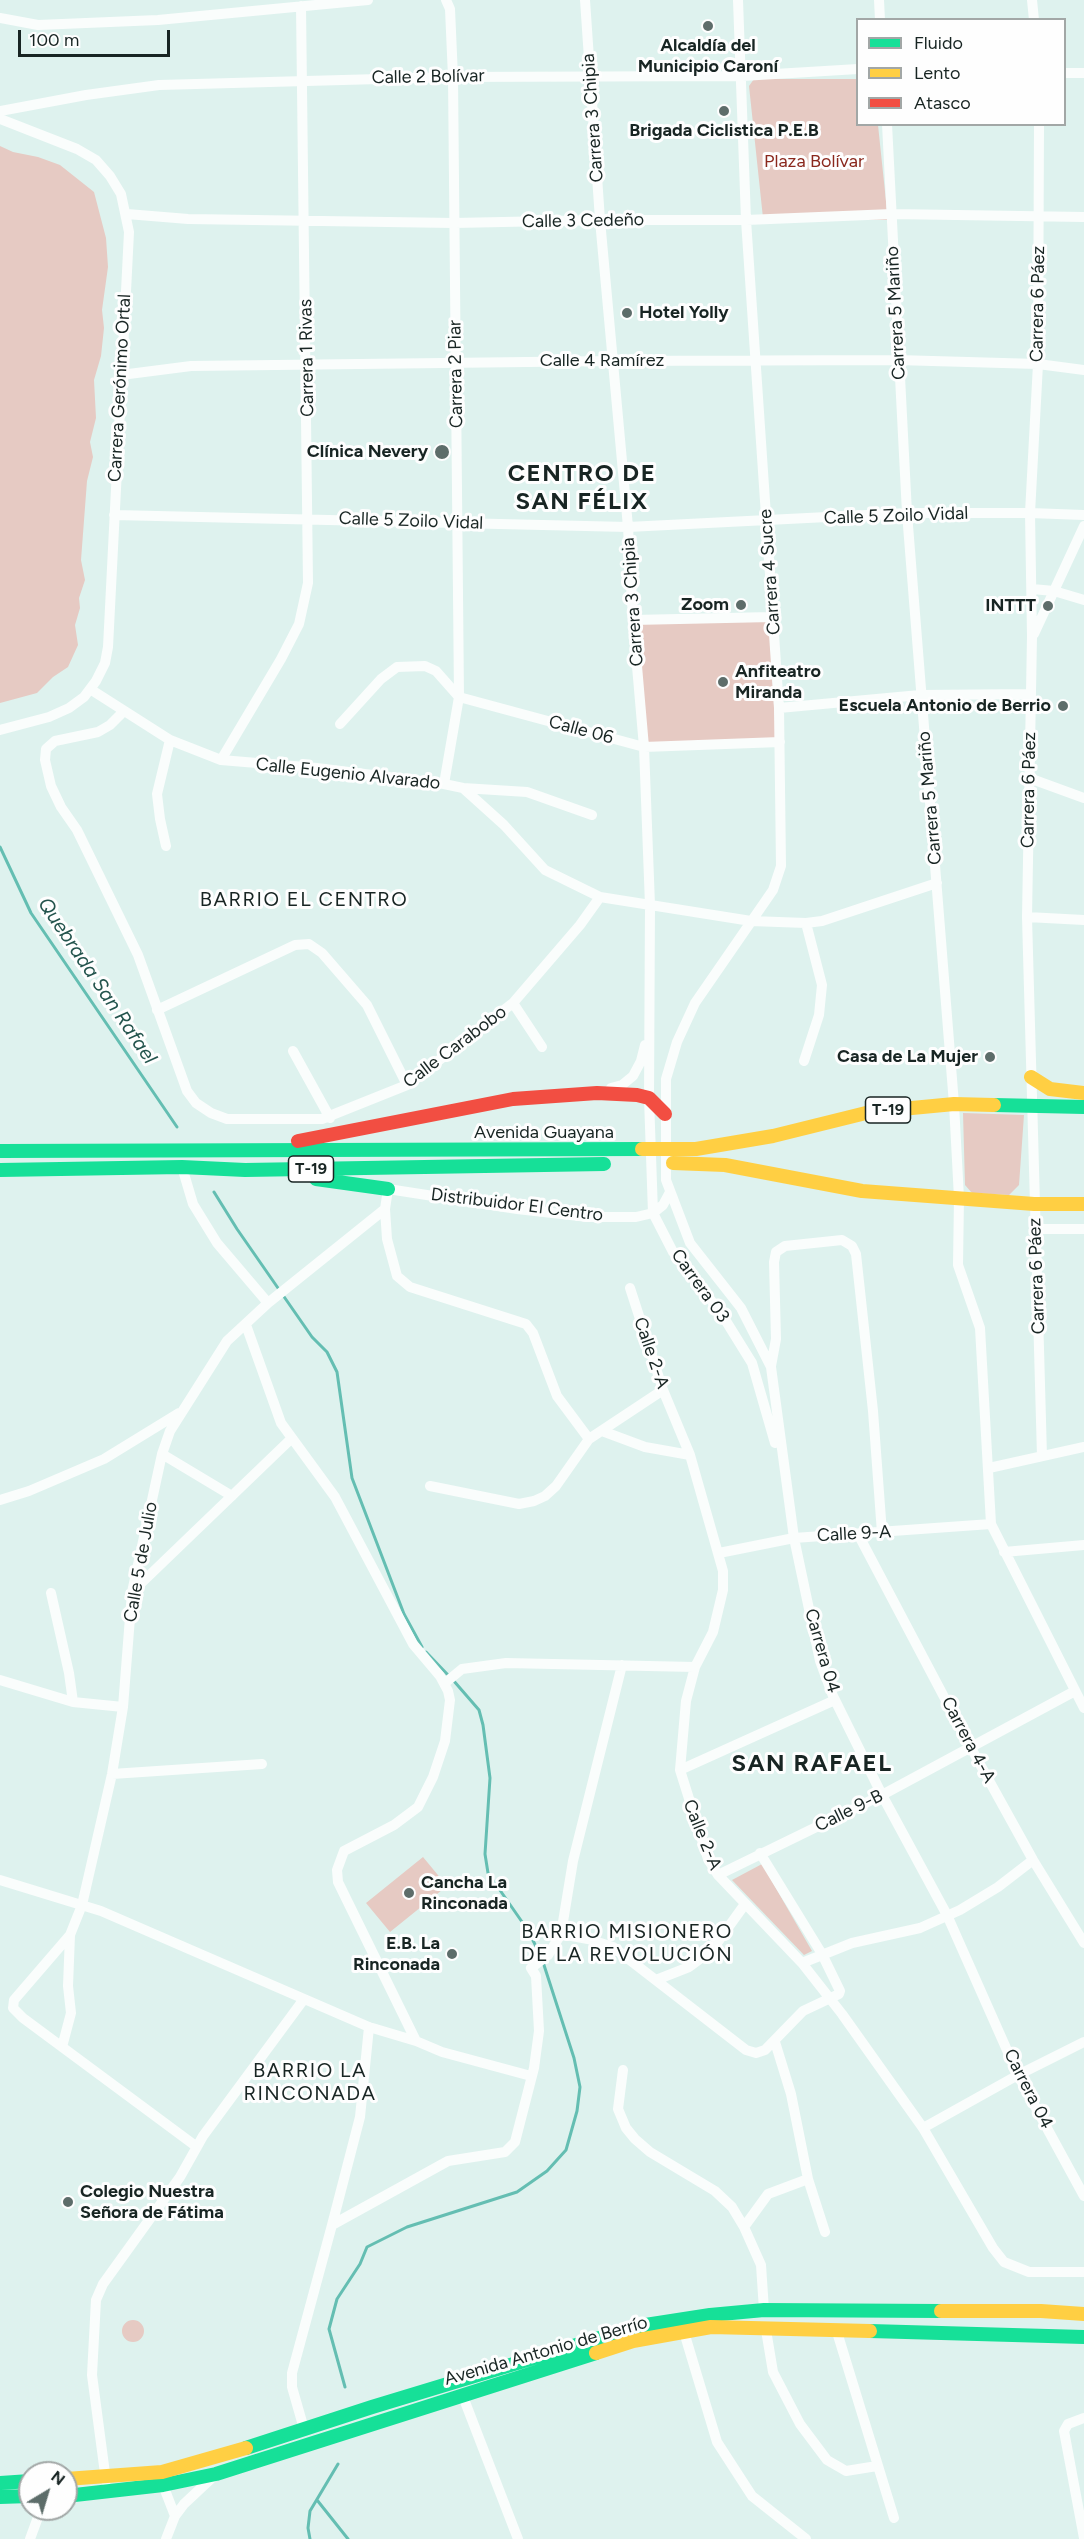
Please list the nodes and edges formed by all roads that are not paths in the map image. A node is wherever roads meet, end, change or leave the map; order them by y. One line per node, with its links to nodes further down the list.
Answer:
1 (368, 0): 7 (street)
2 (446, 0): 16 (street, Carrera 2 Piar)
3 (585, 0): 14 (street, Carrera 3 Chipia)
4 (738, 0): 15 (street, Carrera 4 Sucre)
5 (879, 0): 9 (street)
6 (1032, 0): 10 (street)
7 (301, 6): 8 (street); 17 (street, Carrera 1 Rivas)
8 (0, 18)
9 (880, 18)
10 (1034, 18)
11 (856, 69): 15 (street, Calle 2 Bolívar)
12 (1066, 73): 13 (street)
13 (1084, 73)
14 (589, 76): 15 (street, Calle 2 Bolívar); 16 (street, Calle 2 Bolívar); 27 (street, Carrera 3 Chipia)
15 (742, 76): 28 (street, Carrera 4 Sucre)
16 (453, 77): 17 (street, Calle 2 Bolívar); 29 (street, Carrera 2 Piar)
17 (303, 79): 18 (street, Calle 2 Bolívar); 26 (street, Carrera 1 Rivas)
18 (0, 111)
19 (0, 118): 22 (street, Carrera Gerónimo Ortal)
20 (887, 126): 23 (street, Carrera 5 Mariño)
21 (1039, 126): 24 (street, Carrera 6 Páez)
22 (127, 214): 26 (street, Calle 3 Cedeño); 37 (street, Carrera Gerónimo Ortal)
23 (892, 214): 24 (street, Calle 3 Cedeño); 28 (street, Calle 3 Cedeño); 30 (street, Carrera 5 Mariño)
24 (1039, 216): 25 (street, Calle 3 Cedeño); 34 (street, Carrera 6 Páez)
25 (1084, 217)
26 (304, 220): 29 (street, Calle 3 Cedeño); 35 (street, Carrera 1 Rivas)
27 (600, 220): 28 (street, Calle 3 Cedeño); 29 (street, Calle 3 Cedeño); 32 (street, Carrera 3 Chipia)
28 (746, 220): 33 (street, Carrera 4 Sucre)
29 (454, 223): 31 (street, Carrera 2 Piar)
30 (897, 360): 33 (street, Calle 4 Ramírez); 34 (street, Calle 4 Ramírez); 38 (street, Carrera 5 Mariño)
31 (456, 361): 32 (street, Calle 4 Ramírez); 35 (street, Calle 4 Ramírez); 44 (street, Carrera 2 Piar)
32 (612, 361): 33 (street, Calle 4 Ramírez); 46 (street, Carrera 3 Chipia)
33 (754, 361): 43 (street, Carrera 4 Sucre)
34 (1038, 364): 36 (street, Calle 4 Ramírez); 39 (street, Carrera 6 Páez)
35 (307, 366): 37 (street, Calle 4 Ramírez); 42 (street, Carrera 1 Rivas)
36 (1084, 370)
37 (121, 375): 41 (street, Carrera Gerónimo Ortal)
38 (907, 513): 39 (street, Calle 5 Zoilo Vidal); 43 (street, Calle 5 Zoilo Vidal); 55 (street, Carrera 5 Mariño)
39 (1030, 513): 40 (street, Calle 5 Zoilo Vidal); 47 (street, Carrera 6 Páez)
40 (1084, 515)
41 (114, 516): 42 (street, Calle 5 Zoilo Vidal); 53 (street, Carrera Gerónimo Ortal)
42 (309, 518): 44 (street, Calle 5 Zoilo Vidal); 64 (street, Carrera 1 Rivas)
43 (766, 521): 46 (street, Calle 5 Zoilo Vidal); 50 (street, Carrera 4 Sucre)
44 (458, 523): 46 (street, Calle 5 Zoilo Vidal); 56 (street, Carrera 2 Piar)
45 (1084, 526): 48 (street)
46 (628, 527): 51 (street, Carrera 3 Chipia)
47 (1032, 589): 48 (street); 52 (street, Carrera 6 Páez)
48 (1054, 591): 49 (street); 52 (street)
49 (1084, 600)
50 (772, 617): 51 (street); 57 (street, Carrera 4 Sucre)
51 (633, 620): 63 (street, Carrera 3 Chipia)
52 (1032, 636): 54 (street, Carrera 6 Páez)
53 (90, 689): 58 (street, Calle Eugenio Alvarado); 60 (street, Carrera Gerónimo Ortal)
54 (1030, 694): 55 (street); 65 (street, Carrera 6 Páez)
55 (921, 695): 57 (street); 71 (street, Carrera 5 Mariño)
56 (459, 698): 59 (street); 63 (street, Calle 06); 66 (street, Carrera 2 Piar)
57 (779, 708): 62 (street, Carrera 4 Sucre)
58 (124, 711): 61 (street, Calle Eugenio Alvarado); 79 (street)
59 (340, 724)
60 (0, 730)
61 (170, 740): 64 (street, Calle Eugenio Alvarado); 70 (street)
62 (780, 742): 63 (street, Calle 06); 76 (street, Carrera 4 Sucre)
63 (644, 747): 73 (street, Carrera 3 Chipia)
64 (221, 760): 66 (street, Calle Eugenio Alvarado)
65 (1029, 778): 68 (street); 74 (street, Carrera 6 Páez)
66 (444, 783): 67 (street, Calle Eugenio Alvarado)
67 (463, 788): 69 (street); 72 (street, Calle Eugenio Alvarado)
68 (1084, 798)
69 (592, 815)
70 (166, 846)
71 (937, 883): 77 (street, Calle Eugenio Alvarado); 90 (street, Carrera 5 Mariño)
72 (600, 897): 73 (street, Calle Eugenio Alvarado); 78 (street, Calle Carabobo)
73 (650, 905): 76 (street, Calle Eugenio Alvarado); 80 (street, Carrera 3 Chipia)
74 (1027, 917): 75 (street); 84 (street, Carrera 6 Páez)
75 (1084, 920)
76 (751, 921): 77 (street, Calle Eugenio Alvarado); 94 (street, Carrera 4 Sucre)
77 (806, 923): 83 (street)
78 (513, 1003): 81 (street); 85 (street, Calle Carabobo)
79 (157, 1010): 85 (street); 95 (street, Calle Carabobo)
80 (650, 1030): 86 (street); 88 (street, Carrera 3 Chipia)
81 (542, 1047)
82 (293, 1051): 95 (street)
83 (804, 1061)
84 (1031, 1077): 87 (main road); 92 (street, Carrera 6 Páez)
85 (407, 1084): 95 (street, Calle Carabobo)
86 (597, 1093): 88 (main road); 96 (main road)
87 (1084, 1093)
88 (649, 1098): 94 (main road); 109 (street, Carrera 03)
89 (1084, 1100): 91 (main road)
90 (954, 1104): 92 (main road, Avenida Guayana / T-19); 98 (main road, Avenida Guayana / T-19); 105 (street, Carrera 5 Mariño)
91 (1064, 1106): 92 (main road, Avenida Guayana / T-19); 93 (main road, Avenida Guayana / T-19)
92 (1031, 1107): 106 (street, Carrera 6 Páez)
93 (1084, 1107)
94 (665, 1114): 104 (street, Carrera 04)
95 (330, 1118)
96 (243, 1150): 97 (main road, Avenida Guayana / T-19); 99 (main road, Avenida Guayana / T-19)
97 (0, 1151)
98 (696, 1156): 99 (main road, Avenida Guayana / T-19); 105 (main road, Avenida Guayana / T-19)
99 (626, 1159): 102 (main road, Avenida Guayana / T-19)
100 (182, 1167): 101 (main road, Avenida Guayana / T-19); 102 (main road, Avenida Guayana / T-19); 113 (street)
101 (0, 1170)
102 (244, 1170): 103 (main road)
103 (388, 1189): 108 (street); 109 (street, Distribuidor El Centro)
104 (670, 1192): 109 (street); 115 (street, Carrera 04)
105 (959, 1198): 106 (main road, Avenida Guayana / T-19); 126 (street, Carrera 5 Mariño)
106 (1034, 1204): 107 (main road, Avenida Guayana / T-19); 110 (street, Carrera 6 Páez)
107 (1084, 1204)
108 (385, 1209): 113 (street, Calle 5 de Julio); 120 (street)
109 (653, 1213): 125 (street, Carrera 03)
110 (1035, 1229): 111 (street); 124 (street, Carrera 6 Páez)
111 (1084, 1229)
112 (630, 1288): 116 (street, Calle 2-A)
113 (272, 1300): 114 (street, Calle 5 de Julio)
114 (246, 1325): 117 (street, Calle 5 de Julio); 119 (street)
115 (771, 1367): 125 (street, Carrera 04); 131 (street)
116 (663, 1390): 118 (street); 123 (street, Calle 2-A)
117 (179, 1413): 122 (street, Calle 5 de Julio); 129 (street)
118 (602, 1431): 120 (street); 123 (street)
119 (292, 1438): 128 (street); 142 (street)
120 (589, 1439): 127 (street)
121 (1084, 1447): 124 (street)
122 (162, 1454): 128 (street); 137 (street, Calle 5 de Julio)
123 (690, 1455): 136 (street, Calle 2-A)
124 (1042, 1456): 126 (street)
125 (783, 1467): 133 (street, Carrera 04)
126 (989, 1468): 130 (street, Carrera 5 Mariño)
127 (430, 1486)
128 (232, 1496): 137 (street)
129 (0, 1500)
130 (991, 1524): 131 (street, Calle 9-A); 135 (street)
131 (882, 1533): 132 (street, Calle 9-A)
132 (858, 1534): 133 (street, Calle 9-A); 148 (street, Carrera 4-A)
133 (794, 1538): 136 (street, Calle 9-A); 144 (street, Carrera 04)
134 (1084, 1545): 135 (street)
135 (1004, 1552): 143 (street)
136 (719, 1553): 140 (street, Calle 2-A)
137 (132, 1592): 146 (street, Calle 5 de Julio)
138 (51, 1593): 145 (street)
139 (622, 1665): 140 (street); 142 (street); 160 (street)
140 (695, 1667): 150 (street, Calle 2-A)
141 (0, 1680): 145 (street)
142 (446, 1681): 169 (street)
143 (1075, 1691): 147 (street); 148 (street, Calle 9-B)
144 (835, 1700): 150 (street); 152 (street, Carrera 04)
145 (73, 1701): 146 (street)
146 (123, 1707): 151 (street, Calle 5 de Julio)
147 (1084, 1708)
148 (971, 1748): 152 (street, Calle 9-B); 154 (street, Carrera 4-A)
149 (262, 1764): 151 (street)
150 (680, 1770): 155 (street, Calle 2-A)
151 (112, 1774): 158 (street, Calle 5 de Julio)
152 (882, 1795): 153 (street, Calle 9-B); 159 (street, Carrera 04)
153 (760, 1853): 155 (street, Calle 9-B); 163 (street)
154 (1033, 1860): 159 (street); 162 (street, Carrera 4-A)
155 (718, 1875): 157 (street, Calle 2-A)
156 (0, 1880): 158 (street)
157 (745, 1904): 164 (street, Calle 2-A); 165 (street)
158 (82, 1905): 161 (street, Calle 5 de Julio); 167 (street)
159 (947, 1915): 163 (street); 174 (street, Carrera 04)
160 (561, 1934): 165 (street); 175 (street)
161 (70, 1935): 172 (street); 172 (street, Calle 5 de Julio)
162 (1084, 1943)
163 (822, 1954): 164 (street); 166 (street)
164 (802, 1964): 166 (street, Calle 2-A)
165 (656, 1980): 170 (street)
166 (829, 1998): 170 (street); 176 (street, Calle 2-A)
167 (304, 1999): 168 (street); 177 (street)
168 (369, 2027): 169 (street); 180 (street)
169 (416, 2041): 175 (street)
170 (775, 2042): 178 (street)
171 (1084, 2042): 174 (street)
172 (62, 2047): 177 (street)
173 (623, 2070): 181 (street)
174 (1018, 2075): 176 (street); 179 (street, Carrera 04)
175 (531, 2076): 180 (street)
176 (923, 2128): 183 (street, Calle 2-A)
177 (197, 2147): 195 (street)
178 (808, 2179): 181 (street); 182 (street)
179 (1084, 2196)
180 (332, 2225): 192 (street)
181 (744, 2227): 184 (street)
182 (825, 2232)
183 (1084, 2272)
184 (764, 2310): 185 (main road, Avenida Antonio de Berrío); 192 (main road, Avenida Antonio de Berrío)
185 (1084, 2314)
186 (766, 2330): 187 (main road, Avenida Antonio de Berrío); 188 (main road, Avenida Antonio de Berrío); 193 (street)
187 (684, 2332): 190 (main road, Avenida Antonio de Berrío); 211 (street)
188 (837, 2332): 189 (main road, Avenida Antonio de Berrío); 193 (street)
189 (1084, 2337)
190 (462, 2394): 194 (main road, Avenida Antonio de Berrío); 210 (street)
191 (1084, 2418): 207 (street)
192 (304, 2429): 195 (main road, Avenida Antonio de Berrío)
193 (877, 2466): 205 (street)
194 (216, 2474): 199 (main road, Avenida Antonio de Berrío); 204 (street)
195 (106, 2476): 196 (main road, Avenida Antonio de Berrío); 200 (street)
196 (78, 2478)
197 (18, 2482): 198 (main road)
198 (0, 2483)
199 (163, 2485): 200 (main road, Avenida Antonio de Berrío); 204 (street)
200 (108, 2492): 201 (main road, Avenida Antonio de Berrío)
201 (78, 2495)
202 (18, 2496): 203 (main road)
203 (0, 2497)
204 (175, 2516): 209 (street)
205 (894, 2518)
206 (37, 2521): 208 (street)
207 (1084, 2538)
208 (30, 2539)
209 (166, 2539)
210 (518, 2539)
211 (806, 2539)

